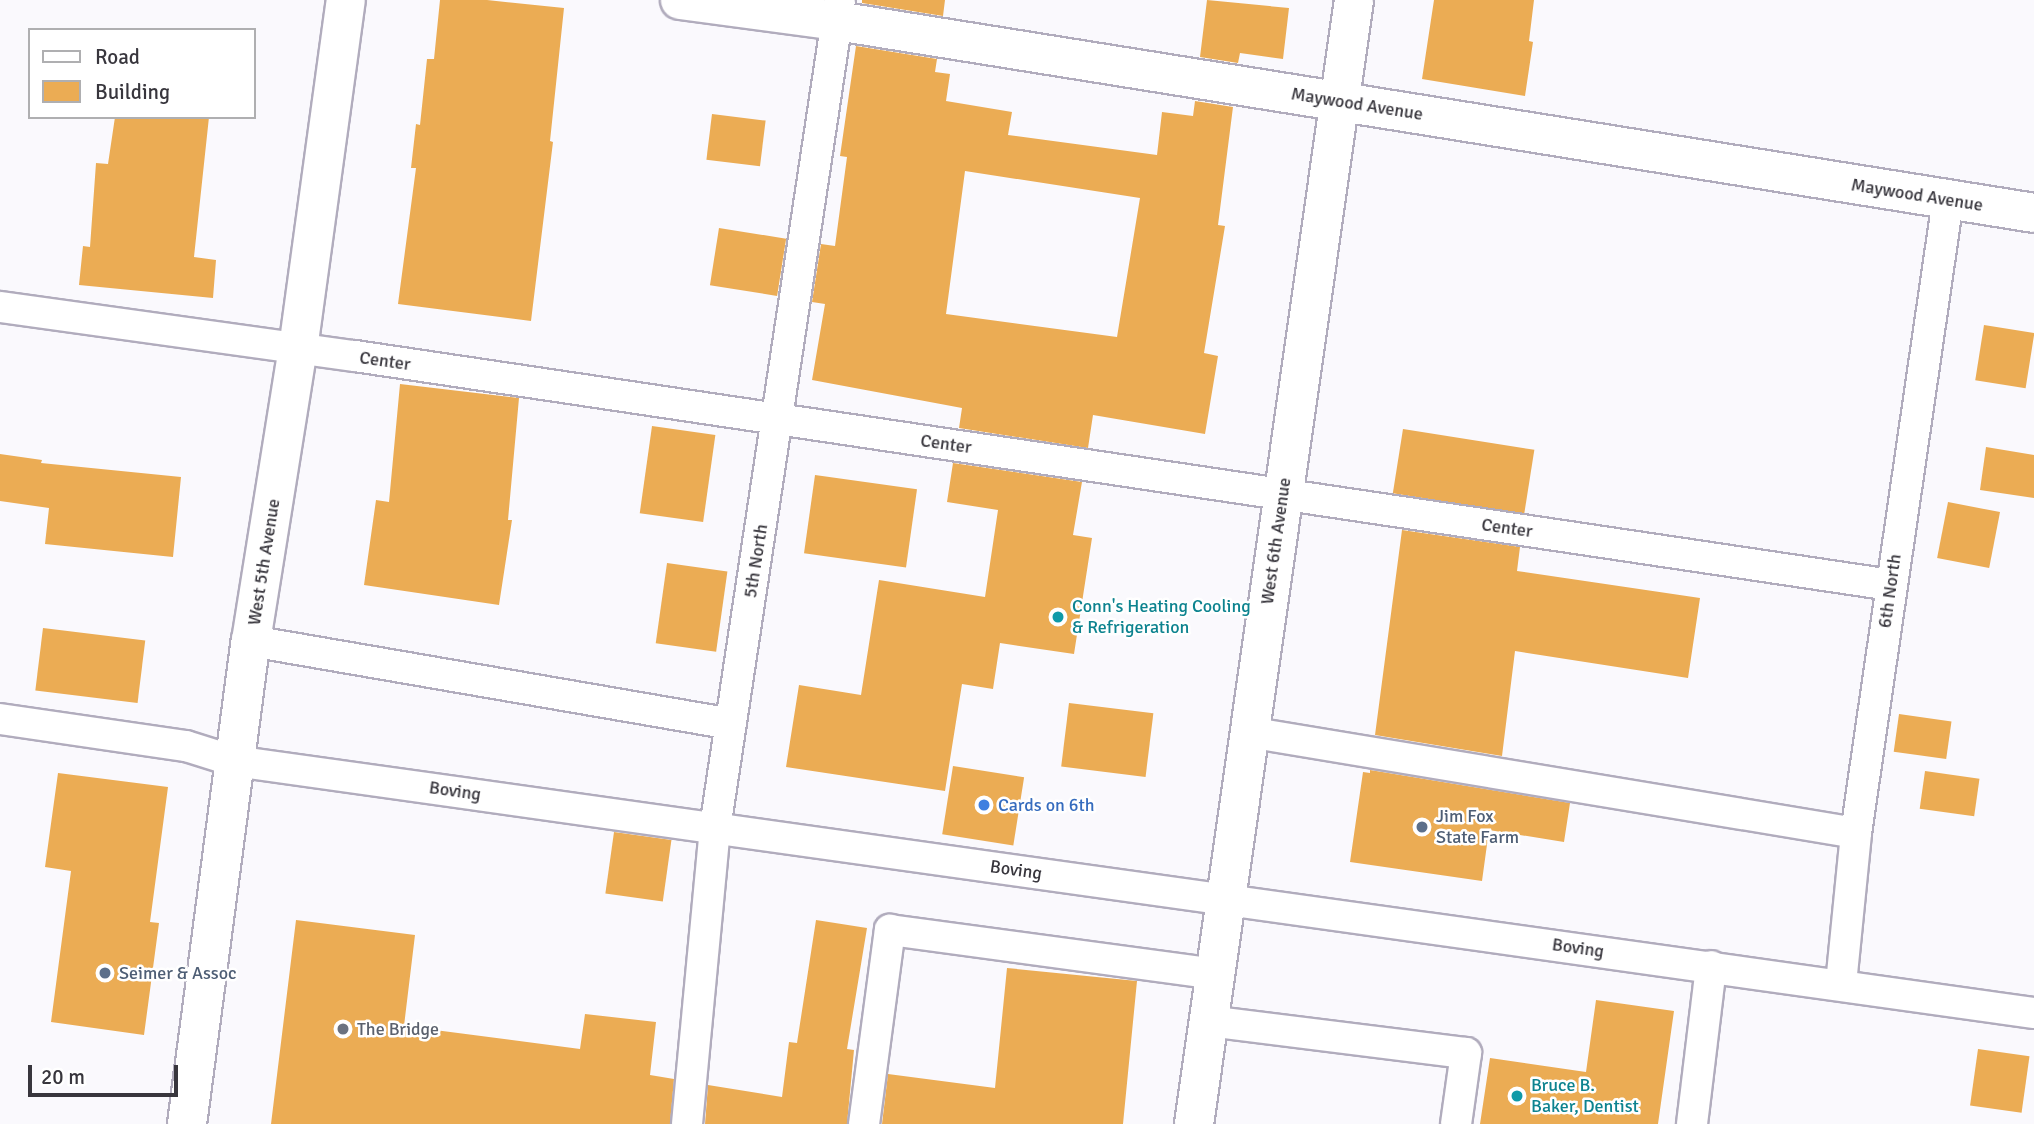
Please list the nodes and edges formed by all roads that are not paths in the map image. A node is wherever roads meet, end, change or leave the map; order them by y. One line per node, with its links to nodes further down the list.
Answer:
1 (346, 0): 9 (street, West 5th Avenue)
2 (680, 0): 4 (street, Maywood Avenue)
3 (1354, 0): 5 (street, West 6th Avenue)
4 (838, 10): 5 (street, Maywood Avenue); 10 (lane, 5th North)
5 (1340, 101): 6 (street, Maywood Avenue); 11 (street, West 6th Avenue)
6 (1948, 200): 7 (street, Maywood Avenue); 12 (lane, 6th North)
7 (2034, 214)
8 (0, 307): 9 (lane, Center)
9 (298, 349): 10 (lane, Center); 13 (street, West 5th Avenue)
10 (778, 419): 11 (lane, Center); 15 (lane, 5th North)
11 (1283, 494): 12 (lane, Center); 16 (street, West 6th Avenue)
12 (1891, 585): 19 (lane, 6th North)
13 (251, 641): 15 (lane); 17 (street, West 5th Avenue)
14 (0, 719): 17 (lane, Boving)
15 (731, 724): 18 (lane, 5th North)
16 (1248, 732): 19 (lane); 20 (street, West 6th Avenue)
17 (234, 761): 18 (lane, Boving); 26 (street, West 5th Avenue)
18 (715, 828): 20 (lane, Boving); 27 (lane, 5th North)
19 (1856, 833): 23 (lane, 6th North)
20 (1226, 900): 21 (lane, Boving); 22 (street, West 6th Avenue)
21 (1711, 966): 23 (lane, Boving); 31 (lane)
22 (1215, 974): 25 (street, West 6th Avenue); 28 (lane)
23 (1841, 984): 24 (lane, Boving)
24 (2034, 1013)
25 (1208, 1021): 29 (street, West 6th Avenue); 30 (lane)
26 (187, 1124)
27 (687, 1124)
28 (864, 1124)
29 (1194, 1124)
30 (1455, 1124)
31 (1692, 1124)

